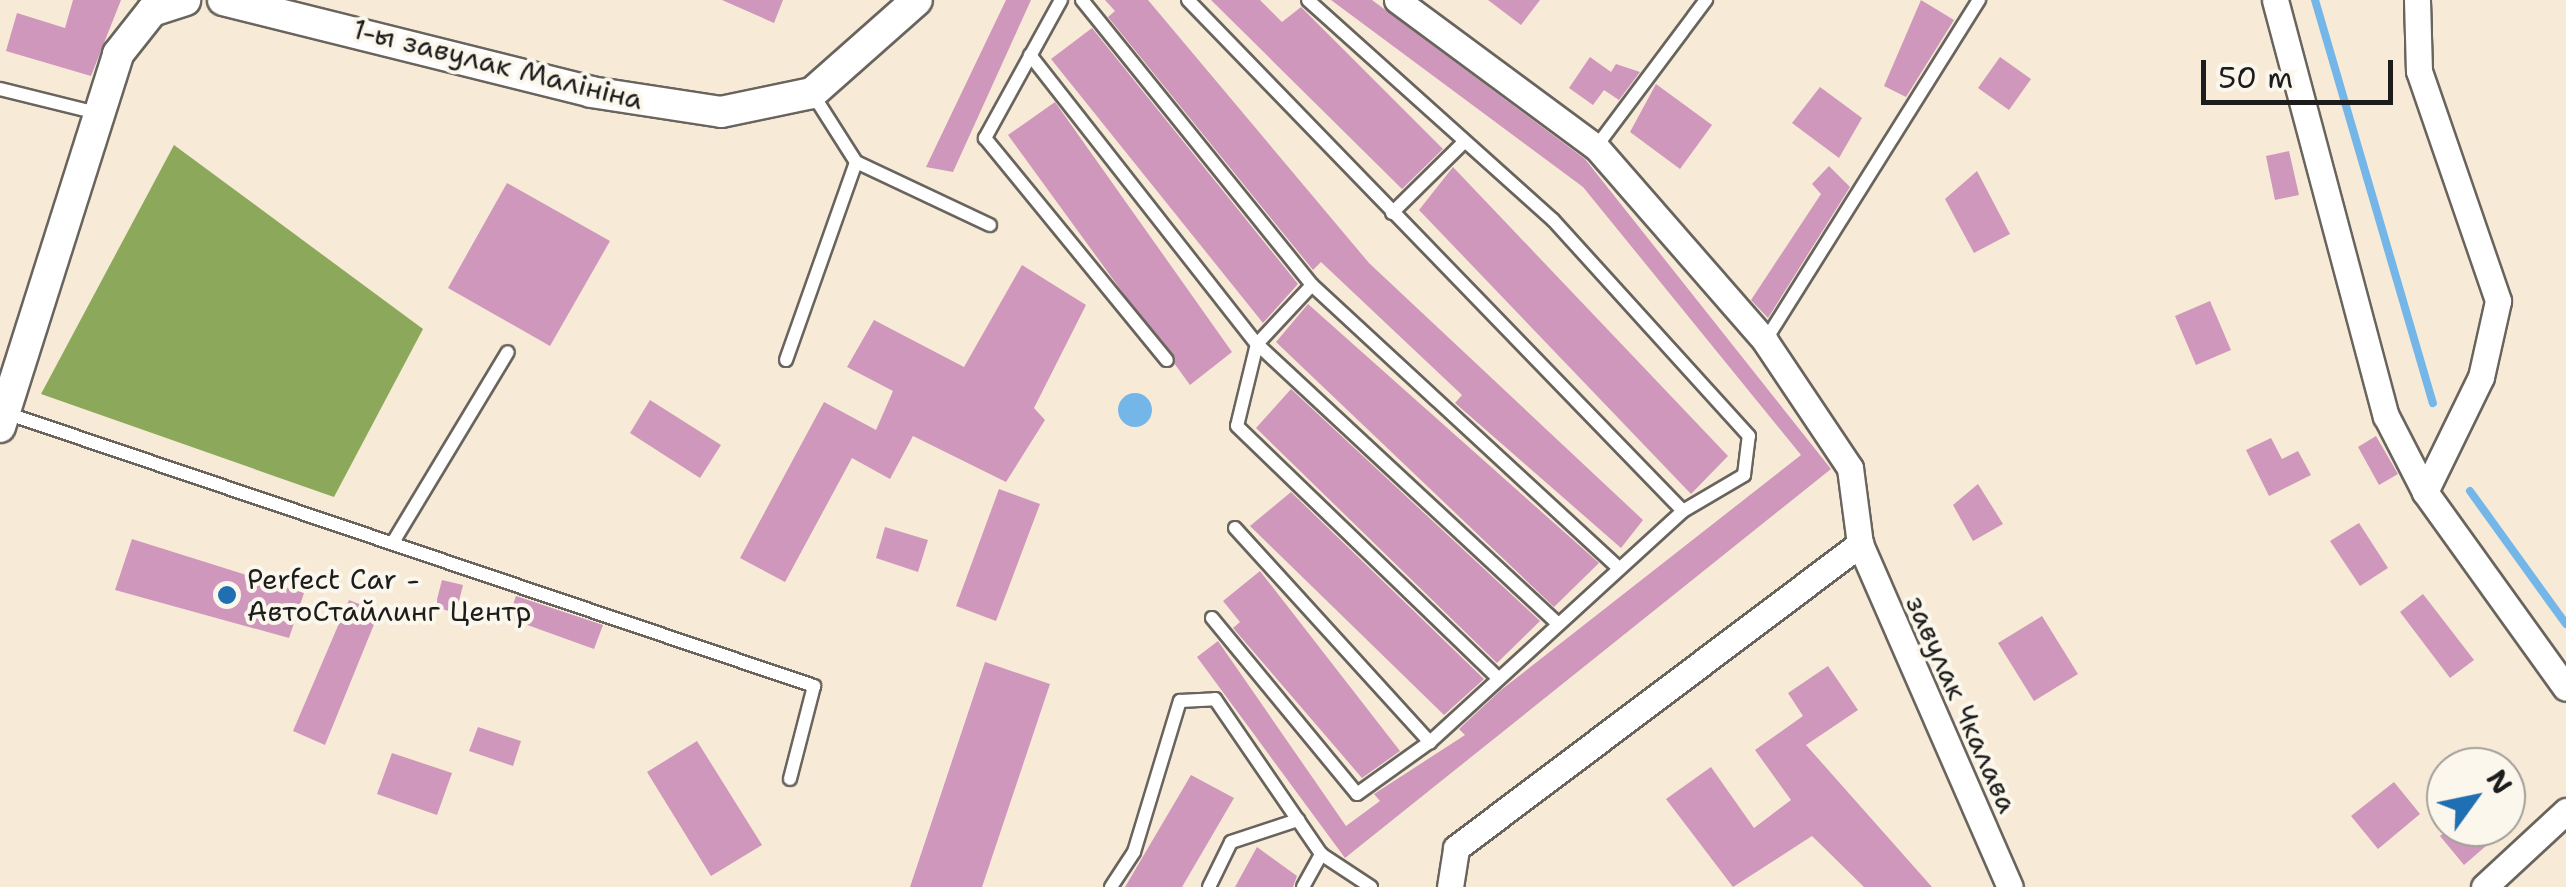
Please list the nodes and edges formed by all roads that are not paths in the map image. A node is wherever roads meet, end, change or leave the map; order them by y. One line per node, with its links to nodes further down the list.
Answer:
1 (185, 0): 16 (street)
2 (224, 0): 15 (street, 1-ы завулак Малініна)
3 (918, 0): 15 (street, 1-ы завулак Малініна)
4 (1061, 0): 13 (lane)
5 (1082, 0): 22 (lane)
6 (1188, 0): 20 (lane)
7 (1308, 0): 17 (lane)
8 (1397, 0): 18 (street, завулак Чкалава)
9 (1706, 0): 18 (lane)
10 (1979, 0): 23 (lane)
11 (2275, 0): 29 (street)
12 (2418, 0): 29 (street)
13 (1030, 55): 24 (lane); 27 (lane)
14 (0, 89): 16 (lane)
15 (812, 93): 19 (lane)
16 (93, 112): 28 (street)
17 (1462, 144): 20 (lane); 30 (lane)
18 (1596, 148): 23 (street, завулак Чкалава)
19 (856, 162): 21 (lane); 26 (lane)
20 (1392, 213): 30 (lane)
21 (990, 225)
22 (1312, 286): 24 (lane); 34 (lane)
23 (1765, 341): 33 (street, завулак Чкалава)
24 (1257, 344): 36 (lane); 37 (lane)
25 (508, 352): 32 (lane)
26 (786, 360)
27 (1167, 360)
28 (3, 420): 32 (lane)
29 (2425, 492): 38 (street)
30 (1682, 511): 34 (lane)
31 (1235, 528): 39 (lane)
32 (396, 539): 40 (lane)
33 (1860, 544): 48 (street); 49 (street, завулак Чкалава)
34 (1618, 568): 36 (lane)
35 (1212, 618): 39 (lane)
36 (1556, 622): 37 (lane)
37 (1497, 676): 39 (lane)
38 (2566, 688)
39 (1430, 742)
40 (790, 779)
41 (2566, 812): 50 (street)
42 (1298, 820): 43 (lane); 44 (lane); 45 (lane)
43 (1321, 854): 46 (lane); 47 (lane)
44 (1111, 887)
45 (1208, 887)
46 (1303, 887)
47 (1372, 887)
48 (1450, 887)
49 (2010, 887)
50 (2484, 887)

